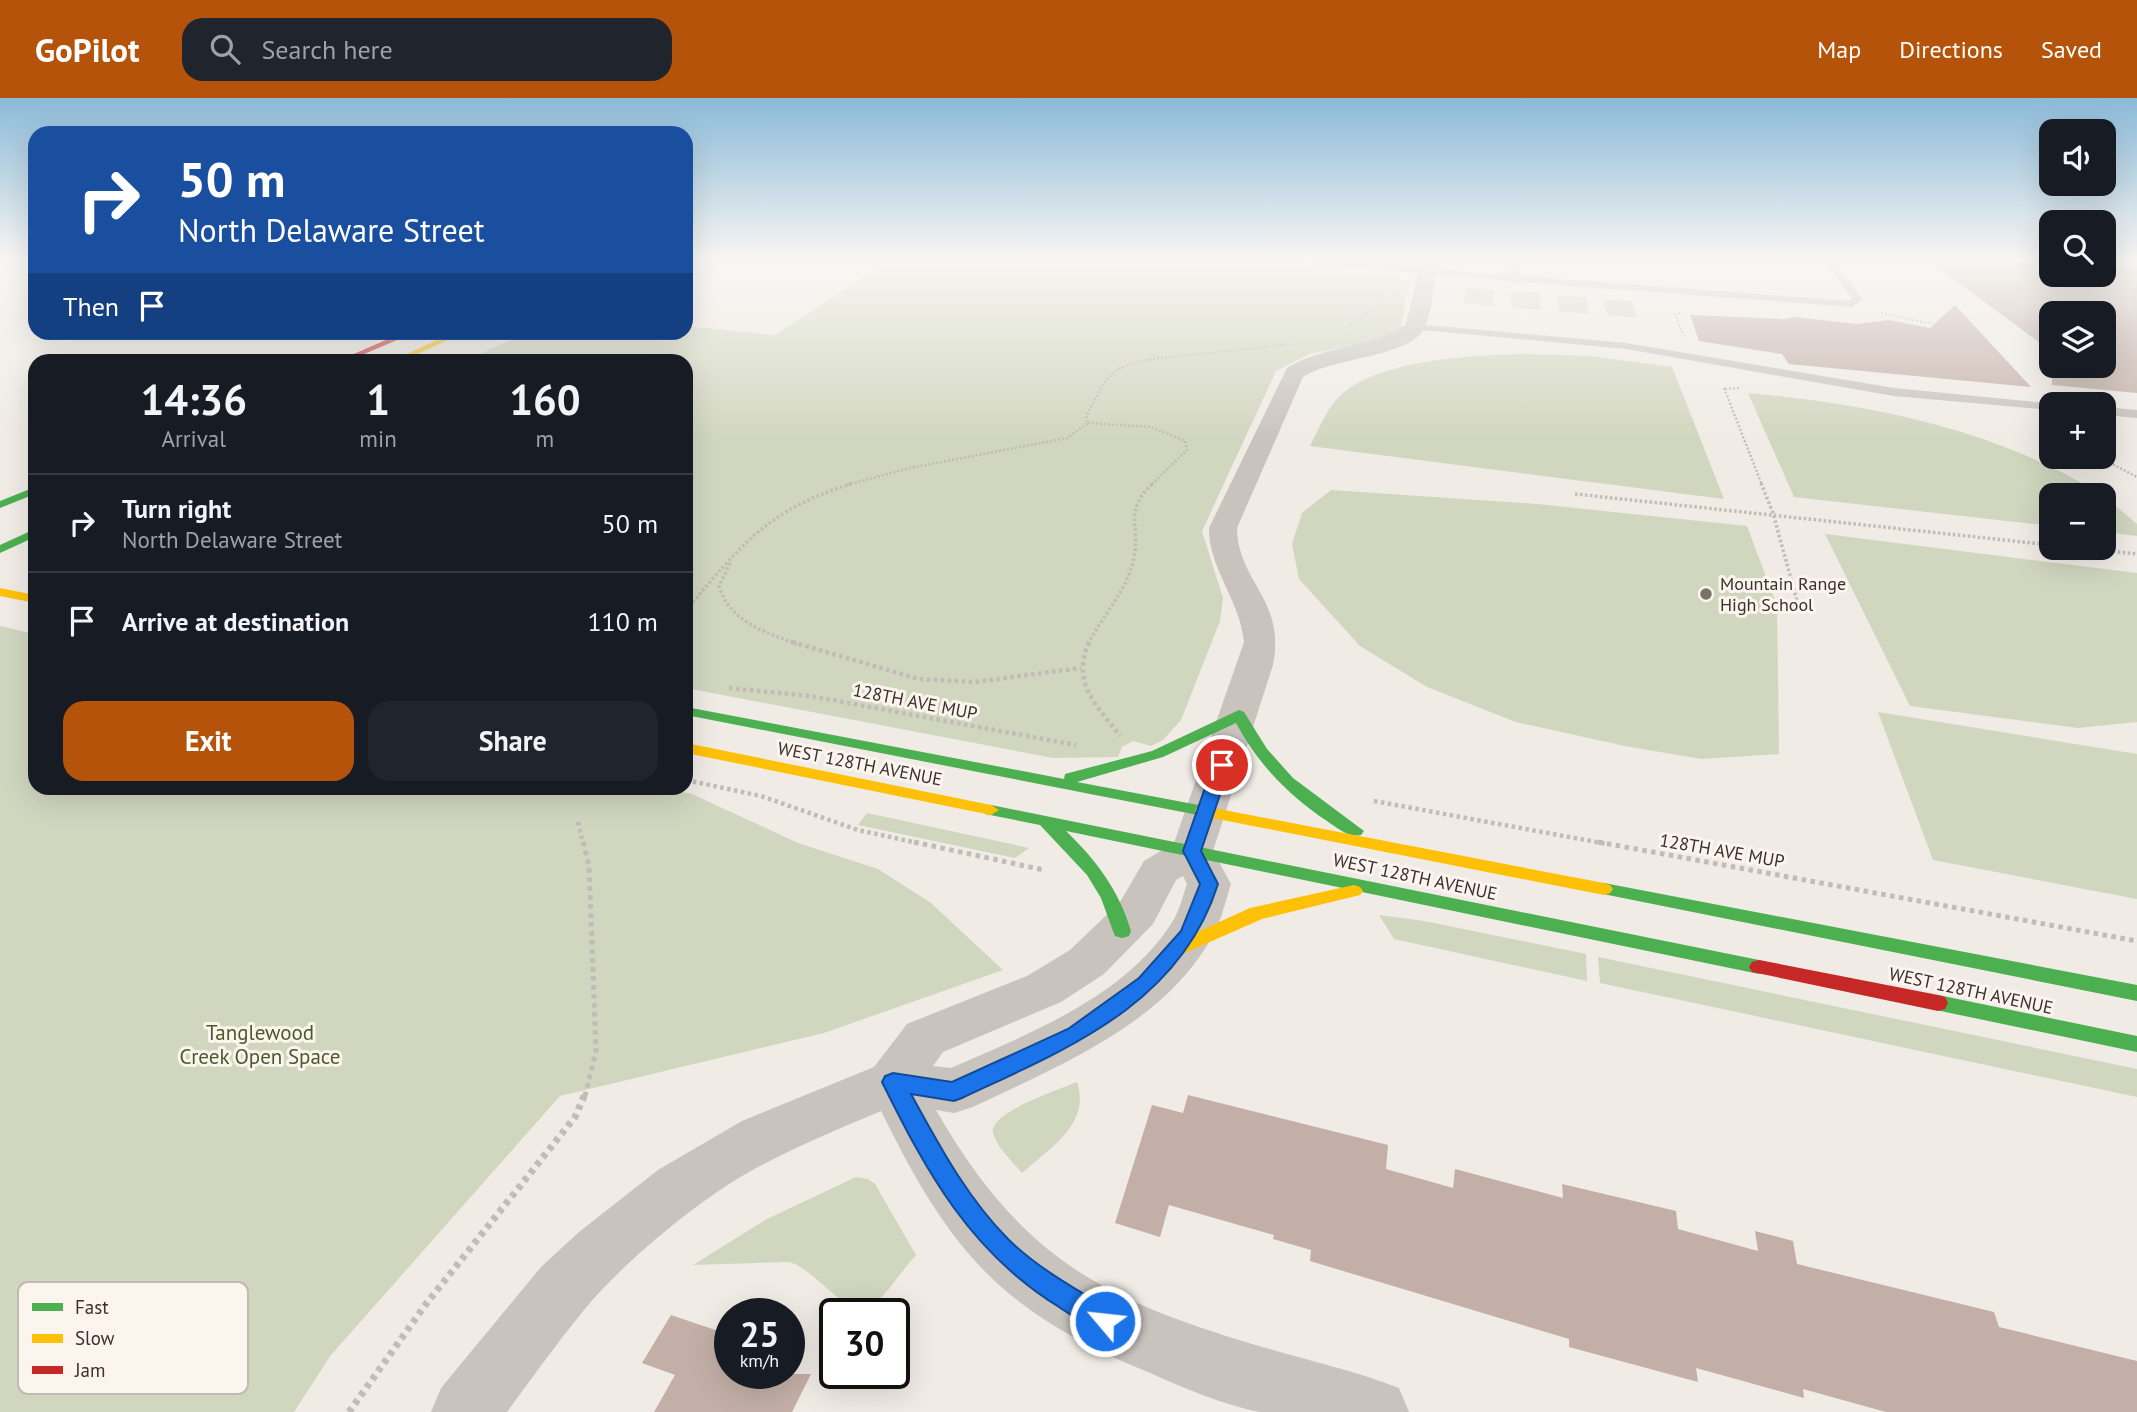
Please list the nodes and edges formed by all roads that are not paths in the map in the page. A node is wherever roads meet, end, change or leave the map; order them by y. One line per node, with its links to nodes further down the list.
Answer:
1 (1417, 319): 2 (street)
2 (1415, 327): 11 (lane); 25 (street)
3 (393, 340): 7 (main road)
4 (422, 340): 8 (main road)
5 (444, 340): 9 (main road)
6 (465, 340): 10 (main road)
7 (359, 354)
8 (390, 354)
9 (412, 354)
10 (434, 354)
11 (2039, 405)
12 (2116, 412): 13 (lane)
13 (2137, 414)
14 (28, 493): 15 (main road)
15 (0, 505)
16 (28, 511): 17 (main road)
17 (0, 523)
18 (28, 523): 19 (main road)
19 (0, 536)
20 (28, 536): 21 (main road)
21 (0, 549)
22 (0, 592): 23 (main road)
23 (28, 598)
24 (693, 712): 27 (main road, WEST 128TH AVENUE)
25 (1239, 715): 27 (main road); 29 (street); 30 (main road)
26 (693, 749): 28 (main road, WEST 128TH AVENUE)
27 (1048, 782): 29 (main road, WEST 128TH AVENUE)
28 (1044, 821): 29 (main road, WEST 128TH AVENUE); 32 (main road)
29 (1198, 831): 30 (main road, WEST 128TH AVENUE); 31 (main road, WEST 128TH AVENUE); 32 (street); 33 (street)
30 (1388, 848): 34 (main road, WEST 128TH AVENUE)
31 (1370, 887): 33 (main road); 35 (main road, WEST 128TH AVENUE)
32 (1122, 930): 36 (street)
33 (1178, 949): 36 (street)
34 (2137, 993)
35 (2137, 1044)
36 (893, 1082): 37 (street); 38 (street)
37 (465, 1412)
38 (1375, 1412)

